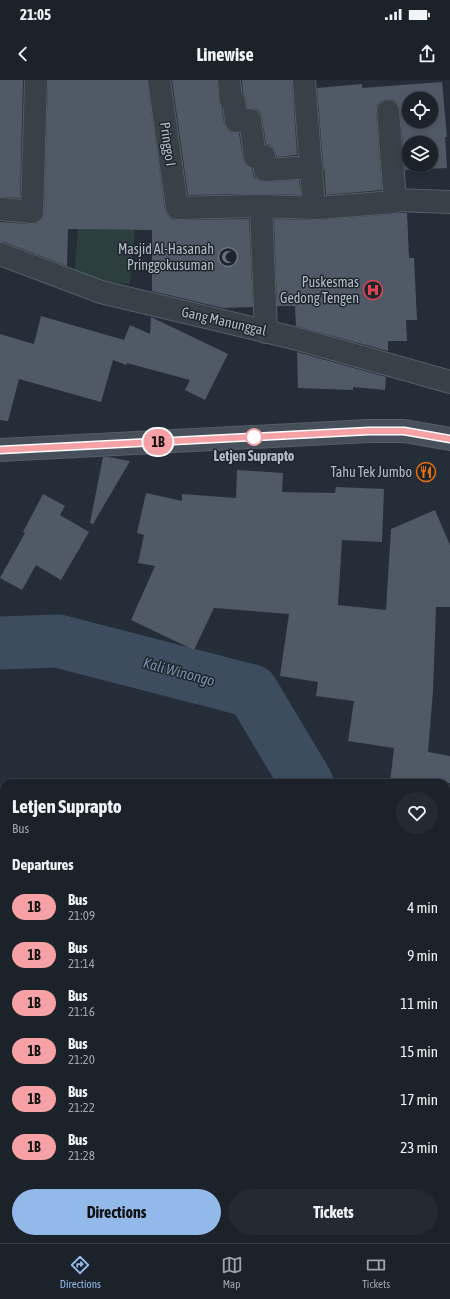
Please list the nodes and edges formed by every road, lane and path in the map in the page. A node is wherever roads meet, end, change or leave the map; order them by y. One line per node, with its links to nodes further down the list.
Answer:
1 (36, 80): 11 (street)
2 (159, 80): 9 (street, Pringgo I)
3 (229, 80): 6 (street)
4 (304, 80): 6 (street)
5 (388, 111): 7 (street)
6 (312, 167): 10 (street)
7 (395, 200): 8 (street); 10 (street)
8 (450, 202)
9 (262, 206): 10 (street); 13 (street)
10 (314, 207)
11 (0, 208)
12 (0, 254): 13 (street, Gang Manunggal)
13 (266, 332): 14 (street, Gang Manunggal)
14 (450, 382)
15 (450, 439): 16 (main road)
16 (0, 450)

